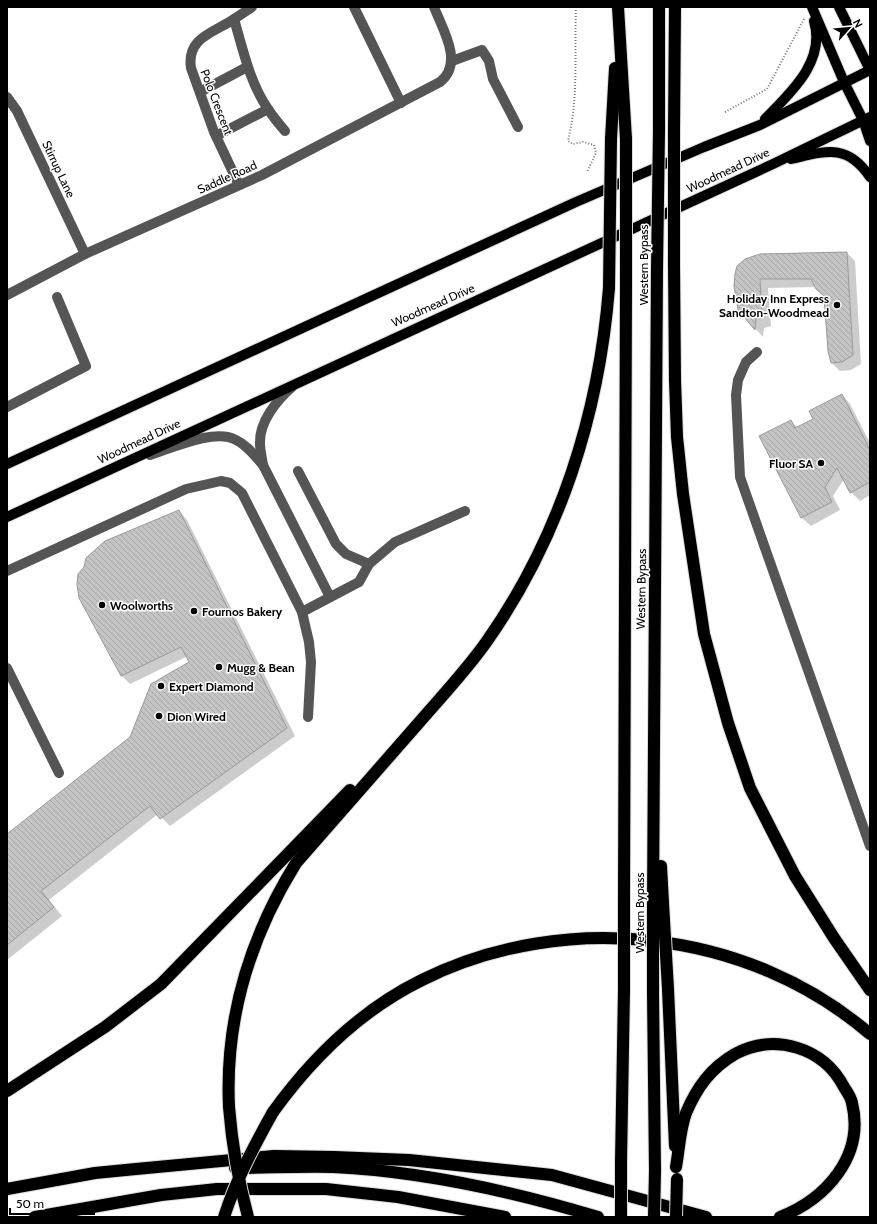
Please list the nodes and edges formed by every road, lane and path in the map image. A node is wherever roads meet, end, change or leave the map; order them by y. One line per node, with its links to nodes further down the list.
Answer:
1 (252, 7): 10 (street, Polo Crescent)
2 (354, 7): 17 (street)
3 (434, 7): 11 (street)
4 (576, 7): 27 (path)
5 (618, 7): 47 (highway, bridge); 65 (highway, Western Bypass, bridge)
6 (659, 7): 51 (highway, Western Bypass, bridge)
7 (675, 7): 52 (highway, bridge)
8 (839, 7): 13 (main road)
9 (809, 9): 14 (main road); 19 (path); 21 (main road)
10 (234, 19): 12 (street); 15 (street, Polo Crescent)
11 (451, 65): 17 (street, Saddle Road); 22 (street)
12 (247, 67): 15 (street); 18 (street)
13 (870, 70): 14 (main road)
14 (844, 82): 20 (main road); 21 (main road)
15 (200, 92): 24 (street, Polo Crescent)
16 (7, 97): 30 (street, Stirrup Lane)
17 (401, 103): 29 (street, Saddle Road)
18 (268, 109): 23 (street); 24 (street)
19 (725, 112)
20 (866, 119): 25 (main road); 26 (main road, Woodmead Drive)
21 (760, 125): 37 (main road)
22 (518, 127)
23 (285, 131)
24 (216, 136): 29 (street, Polo Crescent)
25 (870, 141)
26 (773, 164): 28 (main road); 34 (main road, Woodmead Drive)
27 (587, 172)
28 (870, 177)
29 (238, 185): 30 (street, Saddle Road)
30 (85, 254): 31 (street, Saddle Road)
31 (7, 295)
32 (57, 297): 35 (street)
33 (757, 352): 50 (street)
34 (300, 380): 36 (main road, Woodmead Drive); 38 (street)
35 (7, 407)
36 (127, 462): 38 (street); 41 (main road, Woodmead Drive)
37 (7, 464)
38 (263, 465): 44 (street)
39 (298, 471): 42 (street)
40 (465, 511): 42 (street)
41 (7, 516)
42 (368, 564): 44 (street)
43 (7, 571): 45 (street)
44 (330, 597): 45 (street)
45 (302, 612): 48 (street)
46 (7, 668): 49 (street)
47 (456, 679): 54 (highway); 61 (highway, bridge)
48 (308, 717)
49 (59, 773)
50 (870, 846)
51 (658, 903): 56 (highway, bridge); 66 (highway, Western Bypass, bridge)
52 (870, 990)
53 (870, 1034): 60 (highway, bridge)
54 (7, 1091)
55 (136, 1169): 57 (highway); 64 (highway); 68 (highway)
56 (676, 1173): 67 (highway, bridge); 69 (highway)
57 (7, 1189)
58 (464, 1209): 59 (highway); 62 (highway); 63 (highway)
59 (35, 1217)
60 (224, 1217)
61 (248, 1217)
62 (482, 1217)
63 (505, 1217)
64 (598, 1217)
65 (621, 1217)
66 (654, 1217)
67 (676, 1217)
68 (706, 1217)
69 (780, 1217)

